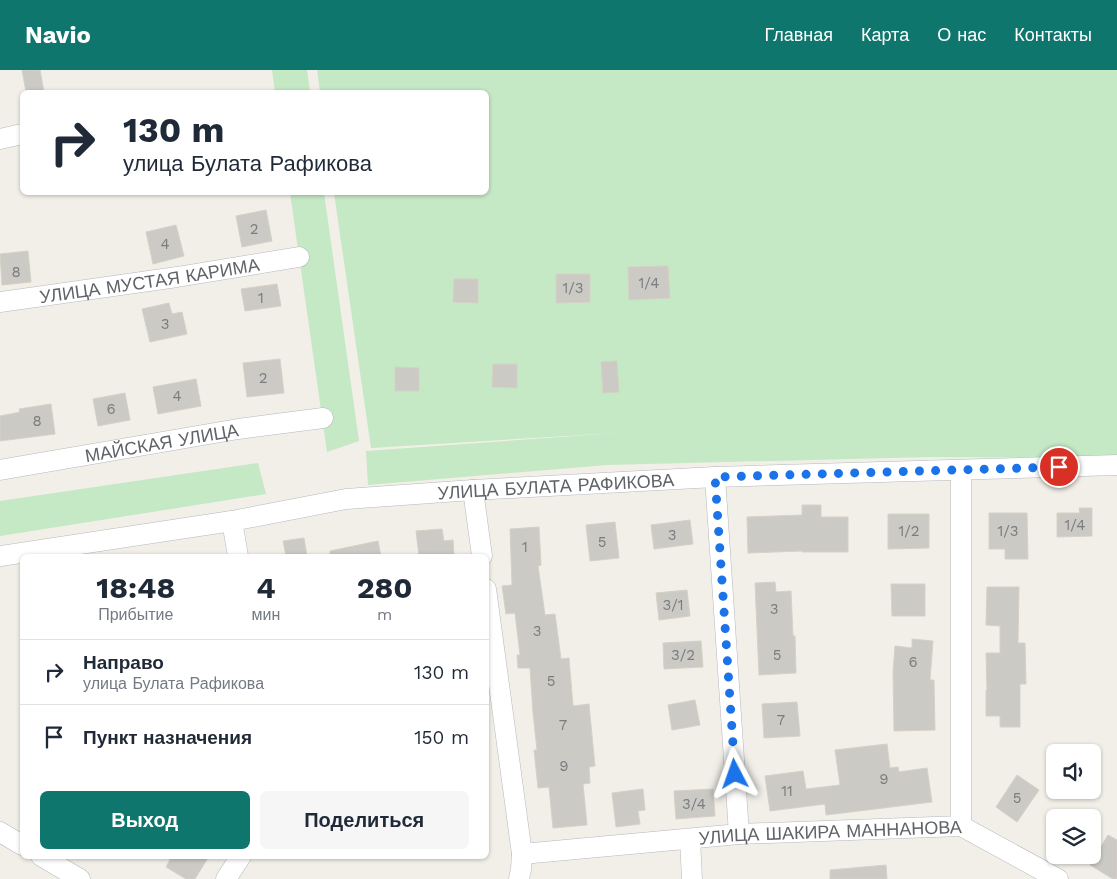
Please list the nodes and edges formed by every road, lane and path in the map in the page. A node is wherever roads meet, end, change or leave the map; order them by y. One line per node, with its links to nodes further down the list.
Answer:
1 (20, 134): 2 (street)
2 (0, 139)
3 (299, 257): 4 (street, УЛИЦА МУСТАЯ КАРИМА)
4 (0, 302)
5 (323, 418): 7 (street, МАЙСКАЯ УЛИЦА)
6 (1117, 465): 8 (street, УЛИЦА БУЛАТА РАФИКОВА)
7 (0, 470)
8 (962, 470): 9 (street, УЛИЦА БУЛАТА РАФИКОВА); 16 (street, УЛИЦА ШАКИРА МАННАНОВА)
9 (715, 477): 10 (street, УЛИЦА БУЛАТА РАФИКОВА); 18 (street)
10 (473, 490): 11 (street, УЛИЦА БУЛАТА РАФИКОВА); 13 (street)
11 (232, 520): 12 (street); 14 (street, УЛИЦА БУЛАТА РАФИКОВА)
12 (238, 554)
13 (482, 554)
14 (0, 556)
15 (489, 611): 21 (street)
16 (961, 826): 18 (street, УЛИЦА ШАКИРА МАННАНОВА); 28 (street)
17 (0, 832): 20 (street)
18 (739, 834): 19 (street, УЛИЦА ШАКИРА МАННАНОВА)
19 (690, 838): 21 (street, УЛИЦА ШАКИРА МАННАНОВА); 27 (street)
20 (20, 844)
21 (522, 854): 26 (street)
22 (46, 859): 24 (street)
23 (239, 859): 25 (street)
24 (80, 879)
25 (226, 879)
26 (519, 879)
27 (692, 879)
28 (1058, 879)

